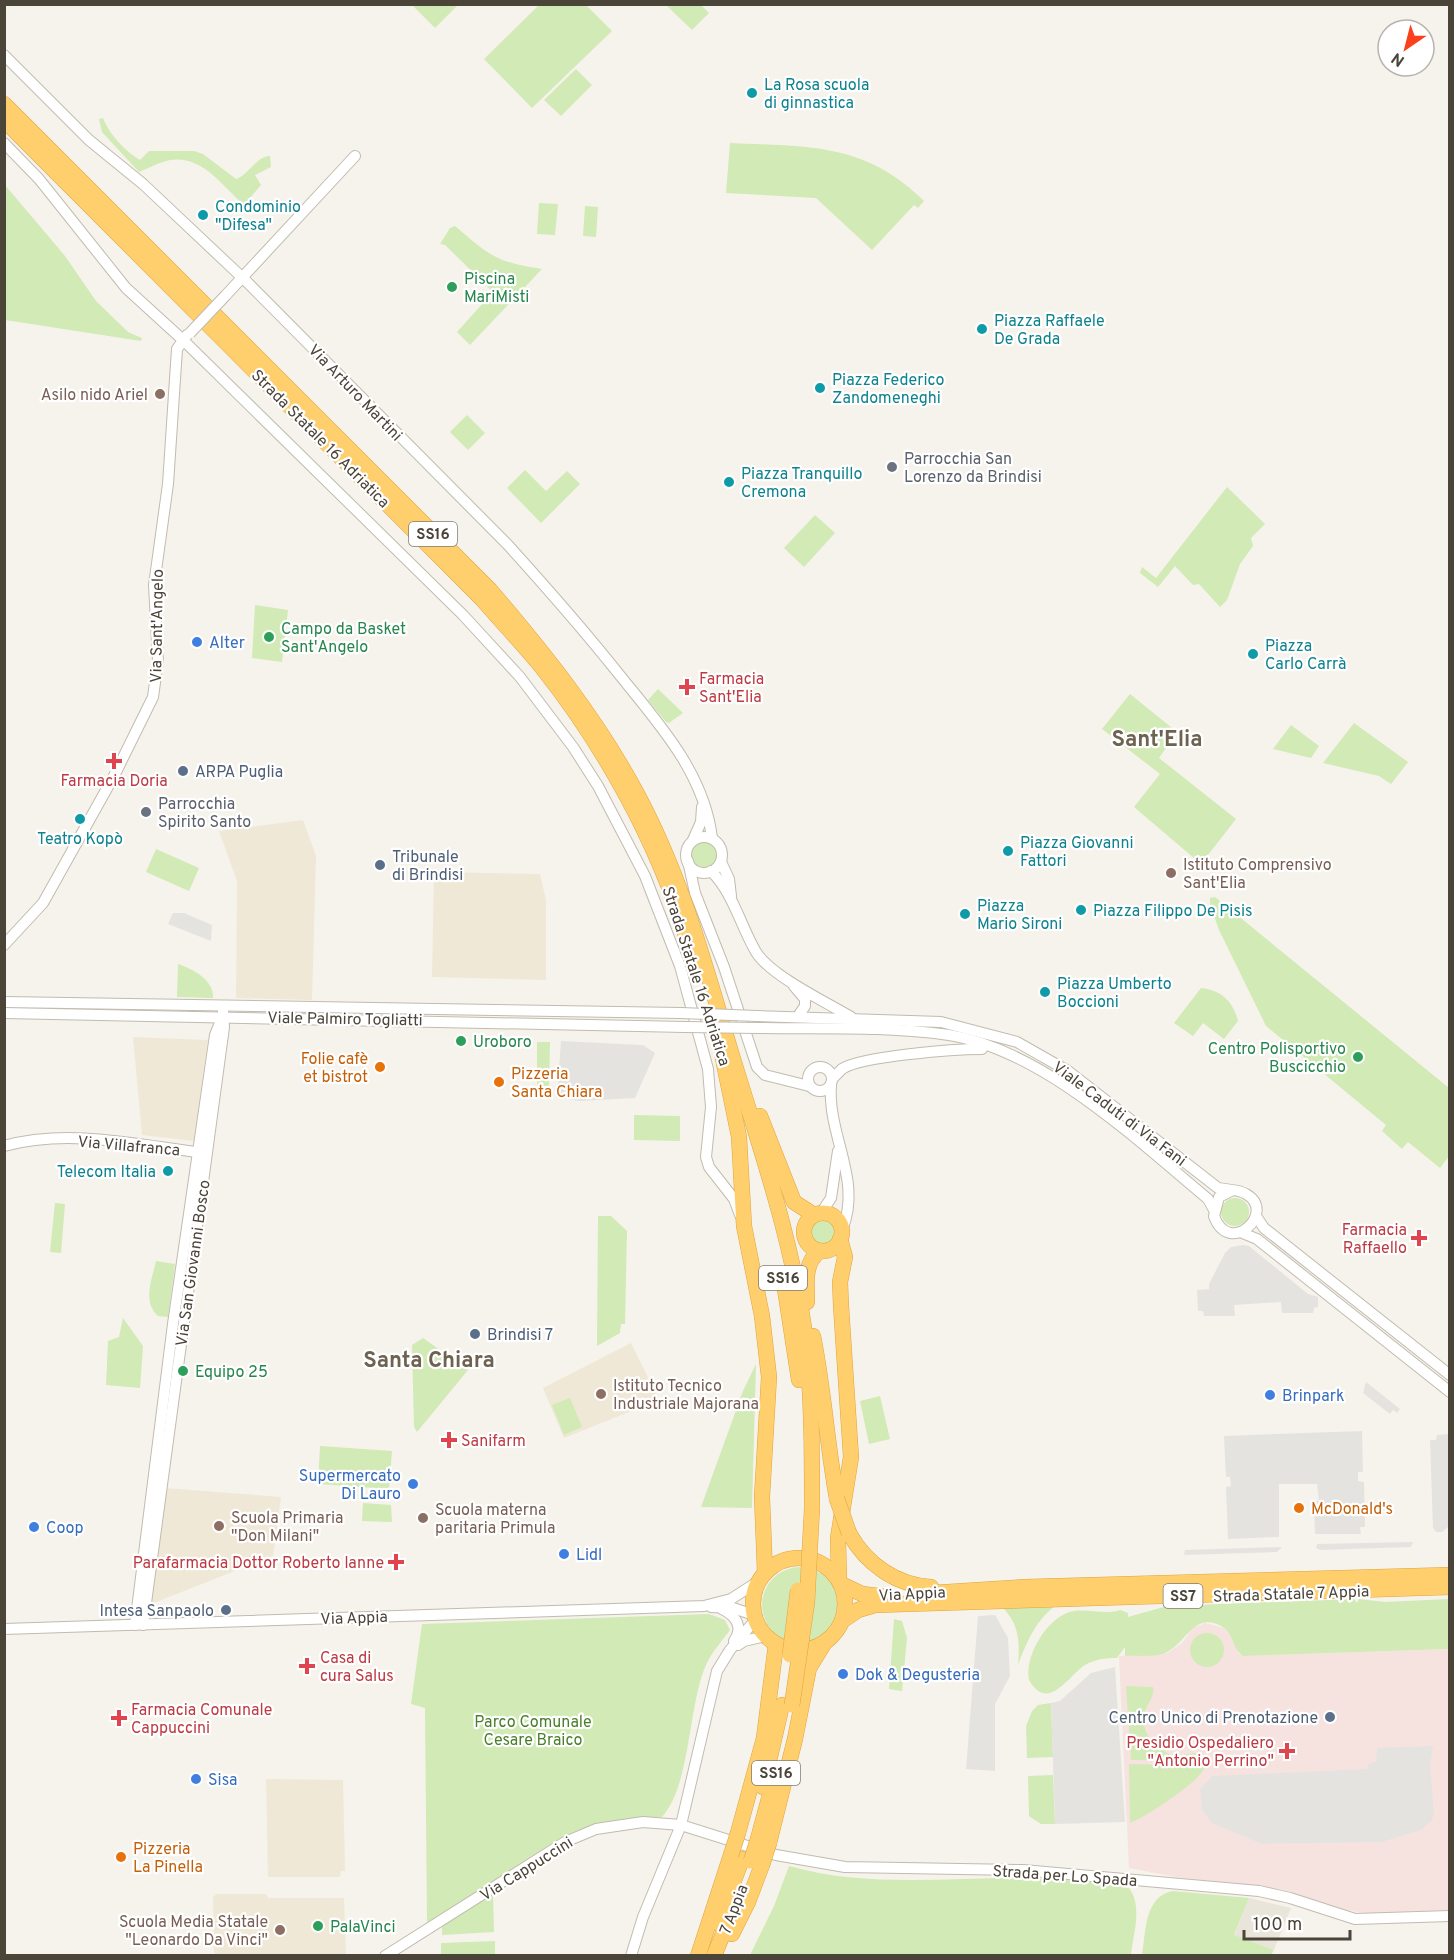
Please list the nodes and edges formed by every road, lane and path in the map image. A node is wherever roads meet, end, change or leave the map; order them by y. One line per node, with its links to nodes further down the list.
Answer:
1 (4, 55): 6 (street, Via Arturo Martini)
2 (4, 104): 26 (highway, Strada Statale 16 Adriatica / SS16)
3 (4, 120): 26 (highway, Strada Statale 16 Adriatica / SS16)
4 (4, 143): 7 (street)
5 (355, 156): 6 (street)
6 (242, 278): 7 (street, bridge); 8 (street, Via Arturo Martini)
7 (186, 337): 16 (street, Via Sant'Angelo); 37 (street)
8 (703, 804): 9 (street, Via Arturo Martini); 10 (street)
9 (712, 838): 10 (street); 12 (street)
10 (693, 840): 11 (street)
11 (688, 861): 13 (street); 14 (street)
12 (721, 862): 13 (street); 15 (street)
13 (708, 872): 14 (street); 15 (street)
14 (696, 893): 28 (street)
15 (732, 900): 17 (street)
16 (4, 945)
17 (782, 976): 22 (street); 23 (street)
18 (4, 1002): 19 (street, Viale Palmiro Togliatti)
19 (223, 1011): 20 (street, Viale Palmiro Togliatti); 21 (street, Viale Palmiro Togliatti, bridge); 24 (street, Viale Palmiro Togliatti, bridge); 35 (street, Via San Giovanni Bosco)
20 (4, 1013)
21 (757, 1016): 22 (street, Viale Caduti di Via Fani)
22 (798, 1016): 23 (street, Viale Caduti di Via Fani)
23 (852, 1017): 38 (street, Viale Caduti di Via Fani)
24 (758, 1028): 25 (street, Viale Caduti di Via Fani)
25 (995, 1049): 29 (street); 39 (street, Viale Caduti di Via Fani)
26 (727, 1053): 32 (highway); 36 (highway); 51 (highway, Strada Statale 16 Adriatica / SS16); 52 (highway, Strada Statale 16 Adriatica / SS16)
27 (812, 1069): 28 (street); 29 (street); 30 (street)
28 (784, 1078): 30 (street)
29 (832, 1082): 30 (street); 31 (street)
30 (813, 1089): 31 (street)
31 (832, 1112): 33 (street)
32 (760, 1116): 40 (highway); 47 (highway)
33 (839, 1144): 40 (street); 44 (street)
34 (4, 1146): 35 (street, Via Villafranca)
35 (202, 1153): 66 (street, Via San Giovanni Bosco)
36 (742, 1169): 37 (street); 42 (highway)
37 (714, 1175): 42 (street)
38 (1231, 1191): 39 (street); 41 (street, Viale Caduti di Via Fani)
39 (1214, 1210): 43 (street, Viale Caduti di Via Fani)
40 (818, 1214): 44 (highway); 45 (highway)
41 (1256, 1216): 43 (street); 49 (street, Viale Caduti di Via Fani)
42 (744, 1226): 57 (highway)
43 (1240, 1232): 50 (street, Viale Caduti di Via Fani)
44 (841, 1235): 45 (highway); 46 (highway)
45 (822, 1251): 46 (highway); 47 (highway)
46 (840, 1282): 53 (highway)
47 (807, 1302): 48 (highway)
48 (814, 1340): 51 (highway); 53 (highway, bridge)
49 (1449, 1375)
50 (1449, 1392)
51 (812, 1468): 52 (highway, Strada Statale 16 Adriatica / SS16)
52 (807, 1508): 72 (highway, Strada Statale 16 Adriatica / SS16, bridge)
53 (844, 1535): 54 (highway); 59 (highway); 61 (highway)
54 (816, 1560): 57 (highway); 59 (highway)
55 (1449, 1567): 58 (highway)
56 (1449, 1575): 58 (highway, Strada Statale 7 Appia / SS7)
57 (762, 1577): 62 (street, Via Appia); 64 (highway)
58 (1372, 1578): 61 (highway, Strada Statale 7 Appia / SS7)
59 (840, 1582): 61 (highway, Via Appia / SS7); 65 (highway)
60 (1449, 1587): 65 (highway, Strada Statale 7 Appia / SS7)
61 (985, 1589)
62 (704, 1605): 63 (street, Via Appia); 66 (street, Via Appia)
63 (722, 1609): 64 (street, Via Appia); 70 (street)
64 (755, 1617): 68 (highway); 70 (street)
65 (842, 1621): 69 (highway)
66 (139, 1625): 67 (street, Via Appia)
67 (4, 1629)
68 (771, 1640): 69 (highway); 70 (street); 72 (highway)
69 (825, 1642): 72 (highway)
70 (730, 1650): 71 (street)
71 (681, 1825): 74 (street, Strada per Lo Spada); 75 (street, Via Cappuccini); 76 (street)
72 (753, 1838): 73 (highway, Strada Statale 16 Adriatica / SS16, bridge)
73 (747, 1860): 77 (highway); 78 (highway, Strada Statale 16 Adriatica / SS16); 79 (highway, 7 Appia / SS16); 80 (highway)
74 (1449, 1916)
75 (385, 1956)
76 (631, 1956)
77 (698, 1956)
78 (705, 1956)
79 (714, 1956)
80 (721, 1956)

